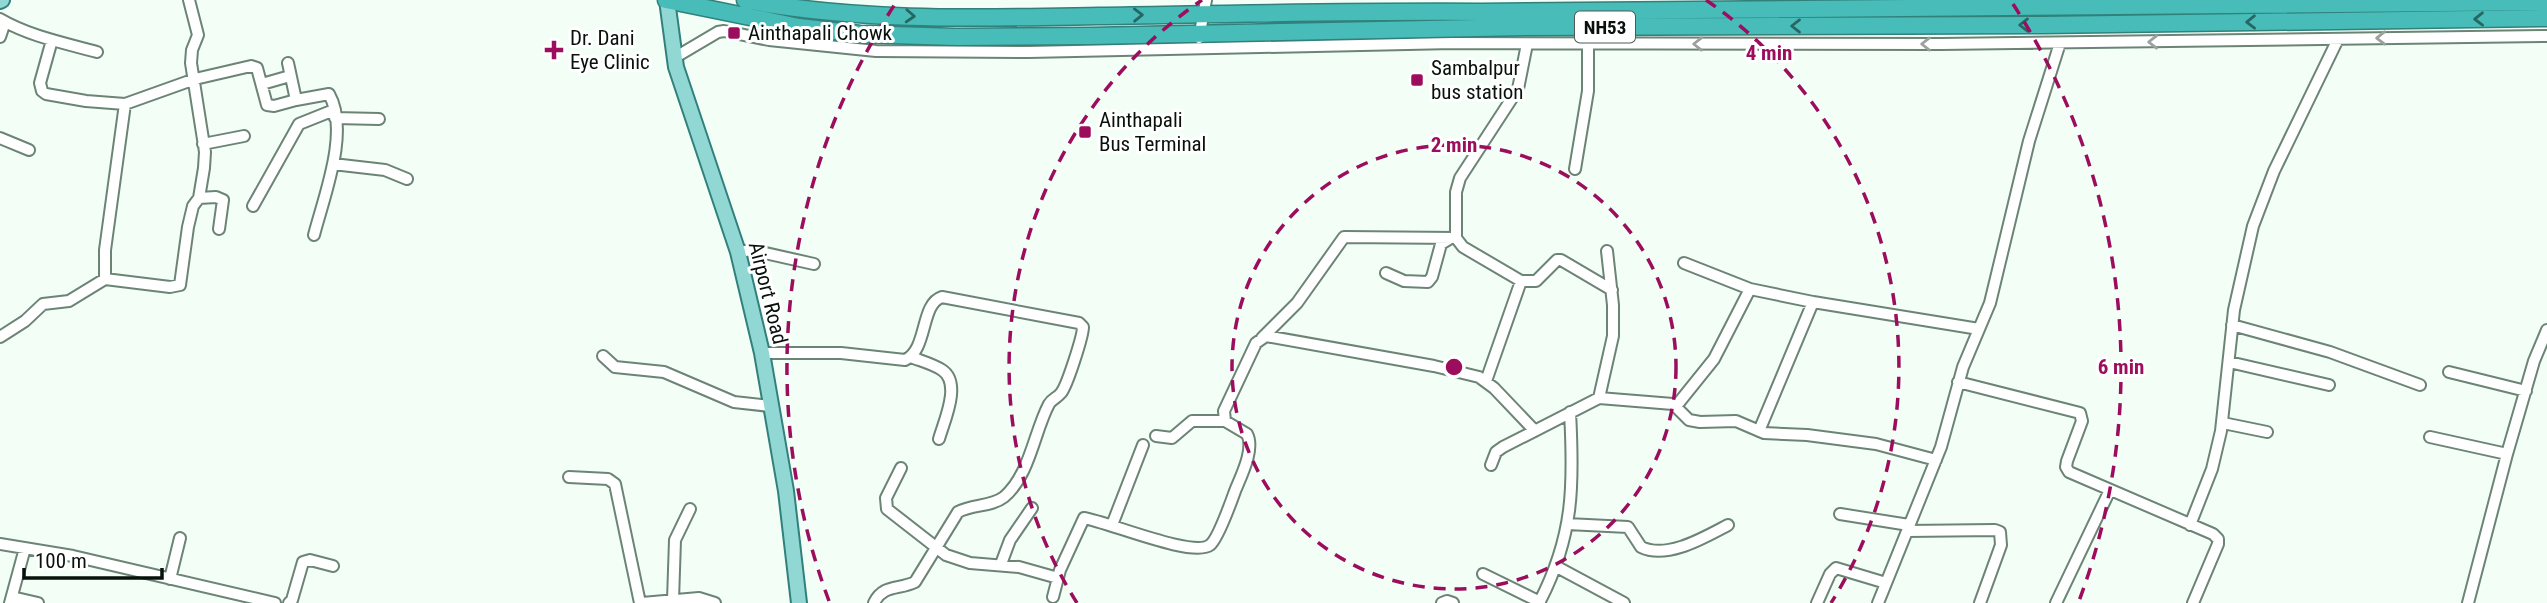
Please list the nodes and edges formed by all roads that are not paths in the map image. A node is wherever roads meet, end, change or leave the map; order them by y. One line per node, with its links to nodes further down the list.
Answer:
1 (189, 0): 20 (street)
2 (667, 0): 12 (highway, NH53); 17 (main road, Airport Road)
3 (745, 0): 5 (highway, NH53, one-way to 5)
4 (2547, 2): 5 (highway, NH53)
5 (1206, 7): 12 (street)
6 (2547, 18): 12 (highway, NH53, one-way to 12)
7 (3, 20): 9 (street); 11 (street)
8 (2547, 36): 10 (street, one-way to 10)
9 (0, 37)
10 (2338, 39): 13 (street, one-way to 13); 48 (street)
11 (52, 40): 16 (street); 23 (street)
12 (1198, 41): 14 (street); 17 (street)
13 (2060, 43): 15 (street, one-way to 15); 49 (street)
14 (1527, 44): 15 (street); 37 (street)
15 (1588, 44): 31 (street)
16 (97, 52)
17 (674, 58): 39 (main road, Airport Road)
18 (288, 63): 19 (street)
19 (290, 76): 21 (street); 22 (street)
20 (195, 79): 21 (street); 23 (street); 28 (street)
21 (262, 84): 22 (street)
22 (296, 100): 24 (street)
23 (125, 104): 43 (street)
24 (334, 114): 25 (street); 30 (street); 34 (street)
25 (379, 119)
26 (244, 136): 28 (street)
27 (0, 138): 29 (street)
28 (204, 144): 33 (street)
29 (29, 150)
30 (333, 164): 32 (street); 36 (street)
31 (1575, 169)
32 (407, 179)
33 (199, 198): 35 (street); 43 (street)
34 (253, 206)
35 (219, 229)
36 (314, 234)
37 (1455, 238): 42 (street); 44 (street); 52 (street)
38 (1607, 251): 46 (street)
39 (738, 252): 41 (street); 53 (main road, Airport Road)
40 (1684, 263): 45 (street)
41 (814, 264)
42 (1386, 274)
43 (105, 279): 51 (street)
44 (1521, 281): 46 (street); 58 (street)
45 (1750, 289): 47 (street); 64 (street)
46 (1612, 290): 63 (street)
47 (1813, 302): 49 (street); 70 (street)
48 (2232, 325): 56 (street); 60 (street)
49 (1979, 329): 59 (street)
50 (2547, 330): 62 (street)
51 (0, 337)
52 (1262, 338): 58 (street); 67 (street)
53 (762, 353): 55 (street); 65 (main road, Airport Road)
54 (603, 356): 65 (street)
55 (911, 357): 74 (street); 93 (street)
56 (2229, 362): 61 (street); 68 (street)
57 (2449, 372): 62 (street)
58 (1486, 382): 69 (street)
59 (1958, 382): 77 (street); 81 (street)
60 (2420, 385)
61 (2329, 386)
62 (2526, 391): 76 (street)
63 (1599, 398): 64 (street); 66 (street)
64 (1677, 405): 70 (street)
65 (770, 406): 110 (main road, Airport Road)
66 (1570, 412): 69 (street); 85 (street)
67 (1225, 421): 72 (street); 86 (street)
68 (2223, 424): 71 (street); 88 (street)
69 (1535, 430): 78 (street)
70 (1759, 431): 77 (street)
71 (2267, 432)
72 (1156, 436)
73 (2430, 437): 76 (street)
74 (939, 439)
75 (1143, 445): 86 (street)
76 (2507, 454): 121 (street)
77 (1936, 460): 89 (street)
78 (1490, 465)
79 (901, 468): 93 (street)
80 (569, 477): 108 (street)
81 (2110, 490): 88 (street); 119 (street)
82 (1032, 508): 94 (street)
83 (690, 509): 104 (street)
84 (1840, 513): 89 (street)
85 (1567, 524): 87 (street); 96 (street)
86 (1112, 525): 98 (street)
87 (1728, 525)
88 (2190, 525): 120 (street)
89 (1908, 528): 100 (street); 118 (street)
90 (180, 538): 99 (street)
91 (0, 544): 92 (street)
92 (25, 548): 99 (street); 103 (street)
93 (935, 548): 94 (street); 111 (street)
94 (1001, 564): 98 (street)
95 (333, 566): 107 (street)
96 (1556, 567): 114 (street); 115 (street)
97 (1483, 574): 114 (street)
98 (1058, 578): 101 (street)
99 (170, 579): 102 (street)
100 (1886, 583): 116 (street); 117 (street)
101 (1053, 597)
102 (233, 599): 106 (street)
103 (11, 600): 105 (street)
104 (673, 600): 108 (street); 109 (street)
105 (38, 603)
106 (275, 603)
107 (289, 603)
108 (645, 603)
109 (715, 603)
110 (799, 603)
111 (874, 603)
112 (1441, 603): 113 (street)
113 (1453, 603)
114 (1540, 603)
115 (1624, 603)
116 (1817, 603)
117 (1878, 603)
118 (1980, 603)
119 (2056, 603)
120 (2193, 603)
121 (2468, 603)

